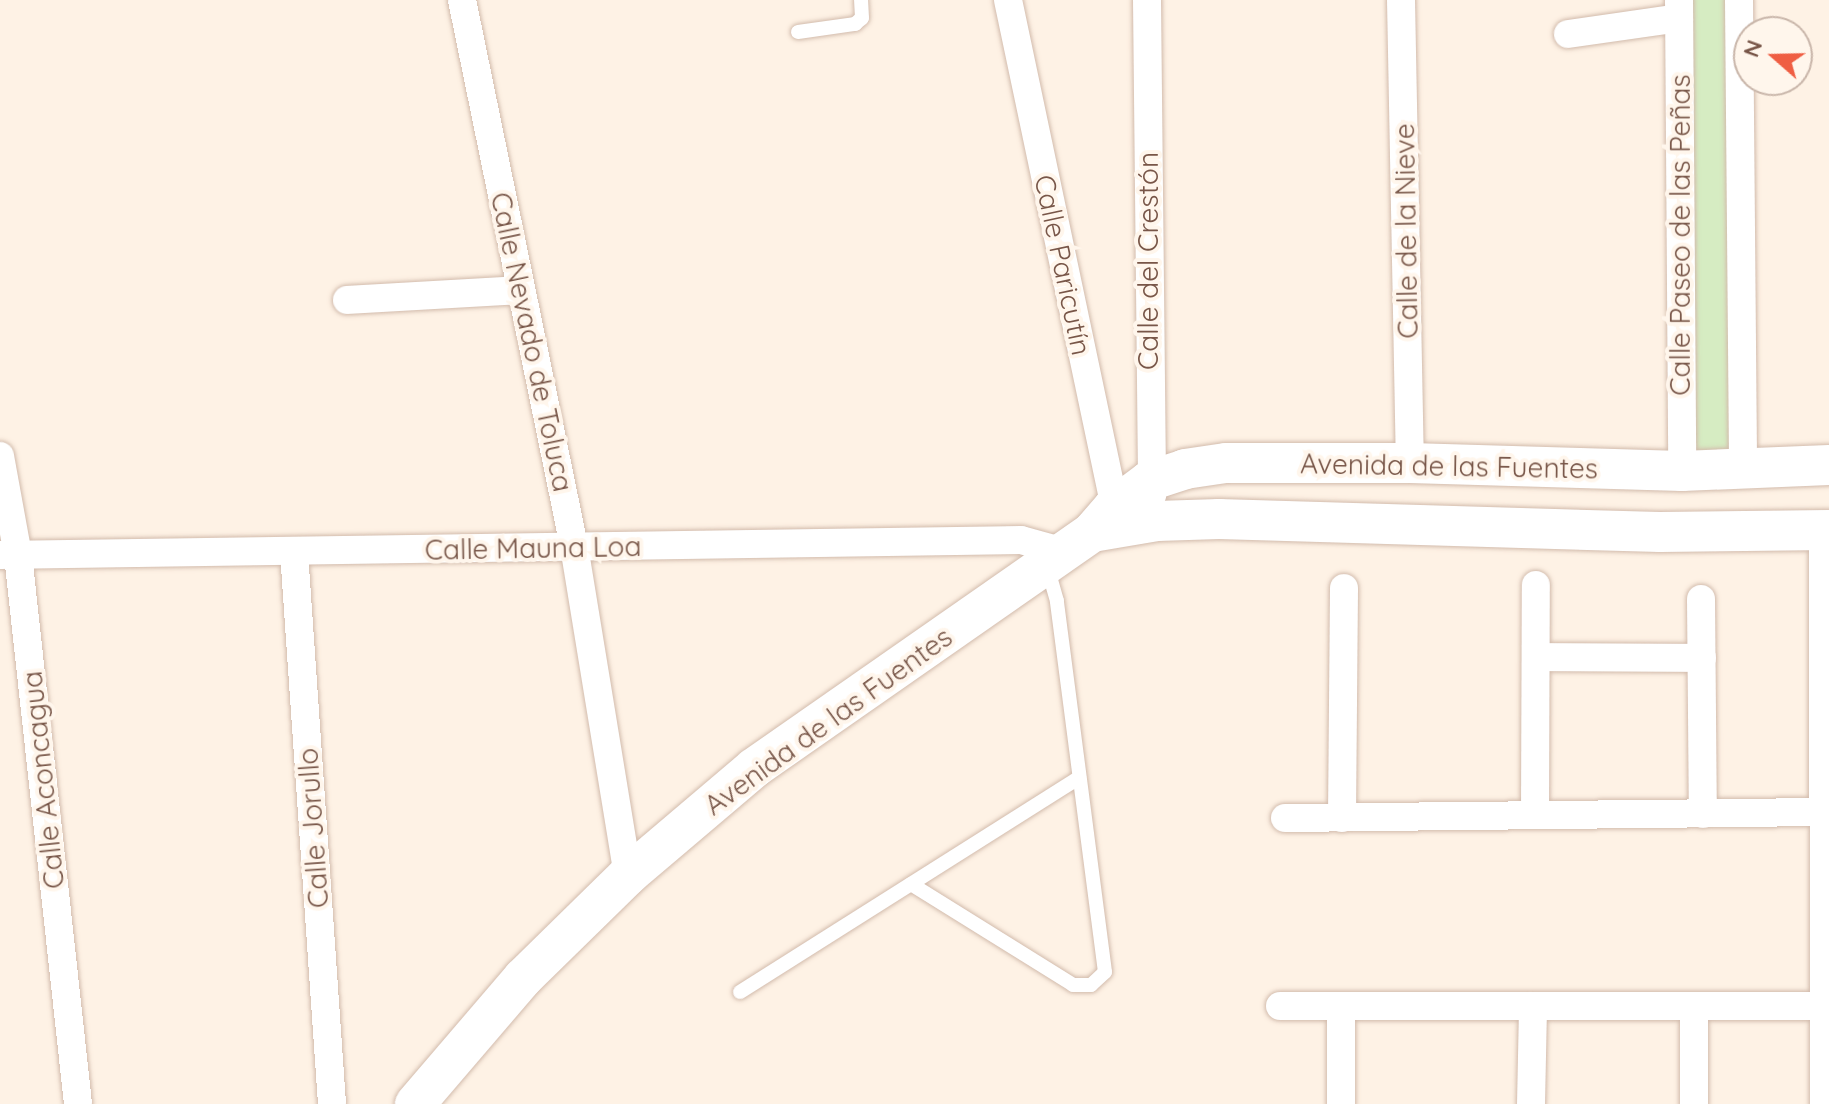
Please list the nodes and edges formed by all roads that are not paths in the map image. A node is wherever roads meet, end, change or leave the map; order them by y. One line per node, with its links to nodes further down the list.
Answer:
1 (462, 0): 10 (street, Calle Nevado de Toluca)
2 (861, 0): 8 (lane)
3 (1008, 0): 19 (street, Calle Paricutín)
4 (1147, 0): 17 (street, Calle del Crestón)
5 (1401, 0): 13 (street, Calle de la Nieve)
6 (1739, 0): 16 (street)
7 (1679, 9): 9 (street); 15 (street, Calle Paseo de las Peñas)
8 (798, 32)
9 (1568, 34)
10 (521, 290): 11 (street); 20 (street, Calle Nevado de Toluca)
11 (347, 300)
12 (0, 456): 22 (street, Calle Aconcagua)
13 (1410, 463): 15 (main road, Avenida de las Fuentes); 17 (main road, Avenida de las Fuentes)
14 (1829, 465): 16 (main road, Avenida de las Fuentes)
15 (1682, 471): 16 (main road, Avenida de las Fuentes)
16 (1743, 471)
17 (1149, 481): 19 (main road, Avenida de las Fuentes)
18 (1826, 530): 19 (main road, Avenida de las Fuentes); 29 (street)
19 (1099, 535): 20 (street, Calle Mauna Loa); 28 (lane); 34 (main road, Avenida de las Fuentes)
20 (574, 546): 21 (street, Calle Mauna Loa); 34 (street, Calle Nevado de Toluca)
21 (294, 552): 22 (street, Calle Mauna Loa); 43 (street, Calle Jorullo)
22 (9, 555): 42 (street, Calle Aconcagua)
23 (1536, 585): 26 (street)
24 (1344, 588): 33 (street)
25 (1701, 599): 27 (street)
26 (1536, 657): 27 (street); 31 (street)
27 (1702, 658): 30 (street)
28 (1079, 778): 35 (lane); 35 (lane)
29 (1823, 812): 30 (street); 40 (street)
30 (1703, 814): 31 (street)
31 (1535, 815): 33 (street)
32 (1285, 818): 33 (street)
33 (1342, 818)
34 (628, 875): 44 (main road, Avenida de las Fuentes)
35 (911, 884): 36 (lane)
36 (740, 992)
37 (1280, 1006): 38 (street)
38 (1341, 1006): 39 (street); 45 (street)
39 (1533, 1006): 41 (street); 46 (street)
40 (1826, 1006): 41 (street); 48 (street)
41 (1694, 1008): 47 (street)
42 (78, 1104)
43 (332, 1104)
44 (415, 1104)
45 (1341, 1104)
46 (1531, 1104)
47 (1694, 1104)
48 (1824, 1104)

